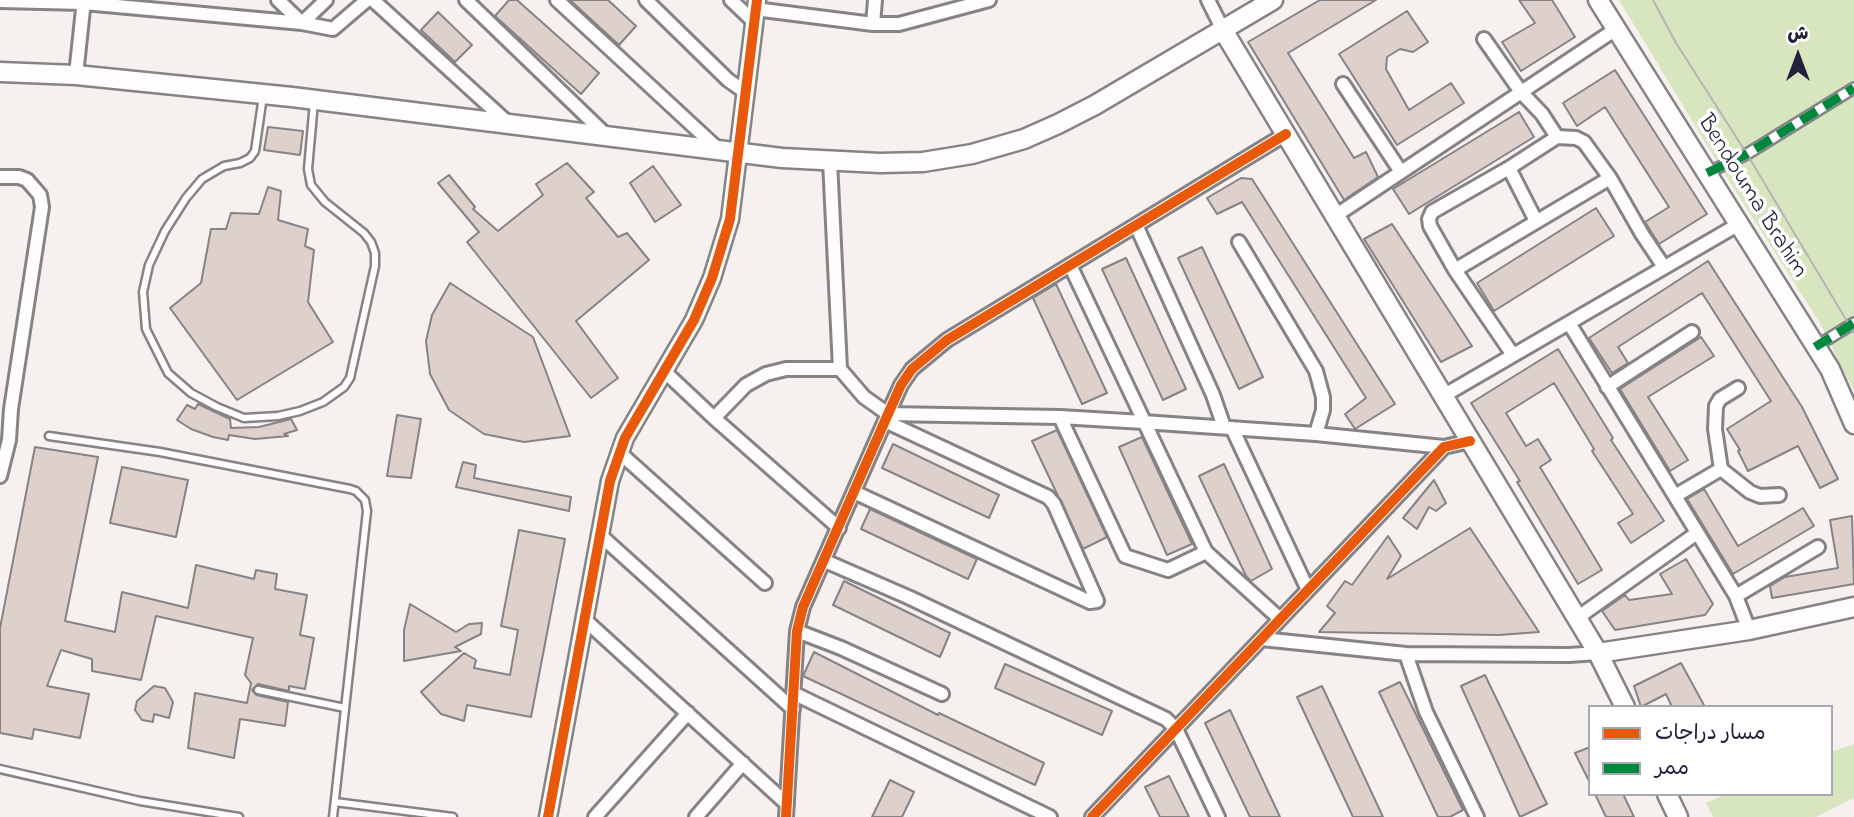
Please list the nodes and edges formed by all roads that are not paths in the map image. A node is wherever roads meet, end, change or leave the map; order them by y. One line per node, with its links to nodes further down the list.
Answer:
1 (278, 0): 18 (street)
2 (326, 0): 18 (street)
3 (367, 0): 18 (street)
4 (373, 0): 31 (street)
5 (466, 0): 33 (street)
6 (557, 0): 35 (street)
7 (646, 0): 27 (street)
8 (731, 0): 17 (street)
9 (875, 0): 19 (street)
10 (989, 0): 19 (street)
11 (1209, 0): 21 (street)
12 (1273, 0): 21 (main road)
13 (1598, 0): 20 (main road, Bendouma Brahim)
14 (0, 1): 15 (street)
15 (24, 1): 16 (street)
16 (84, 1): 18 (street); 24 (street)
17 (755, 10): 19 (street); 27 (street)
18 (302, 23)
19 (873, 24)
20 (1616, 29): 28 (street); 40 (main road, Bendouma Brahim)
21 (1223, 30): 32 (main road); 37 (main road)
22 (1485, 39): 28 (street)
23 (0, 72): 24 (main road)
24 (76, 75): 29 (main road)
25 (1343, 84): 39 (street)
26 (1854, 88): 40 (street)
27 (746, 92): 36 (street)
28 (1521, 92): 34 (street); 39 (street)
29 (263, 94): 30 (main road); 30 (lane)
30 (314, 100): 31 (main road)
31 (508, 123): 33 (main road)
32 (1286, 134): 43 (main road); 46 (street)
33 (606, 135): 35 (main road)
34 (1557, 137): 38 (street); 42 (street)
35 (718, 149): 36 (main road)
36 (738, 152): 37 (main road); 57 (street)
37 (830, 161): 56 (street)
38 (1509, 168): 44 (street); 50 (street)
39 (1401, 172): 43 (street)
40 (1707, 173): 45 (main road, Bendouma Brahim)
41 (0, 177): 61 (street)
42 (1610, 178): 44 (street); 49 (street)
43 (1335, 216): 60 (main road)
44 (1536, 221): 50 (street)
45 (1739, 223): 49 (street); 54 (main road, Bendouma Brahim)
46 (1136, 225): 48 (street); 67 (street)
47 (1239, 242): 68 (street)
48 (1070, 265): 62 (street); 65 (street)
49 (1664, 267): 51 (street)
50 (1455, 270): 55 (street)
51 (1569, 323): 55 (street); 58 (street)
52 (1854, 323): 54 (street)
53 (1692, 332): 58 (street)
54 (1815, 346): 66 (main road, Bendouma Brahim)
55 (1513, 355): 60 (street)
56 (840, 369): 62 (street); 64 (street)
57 (664, 371): 64 (street); 72 (street)
58 (1607, 387): 77 (street)
59 (1738, 388): 73 (street)
60 (1443, 396): 70 (main road)
61 (6, 409): 74 (street)
62 (887, 417): 63 (street); 75 (street); 75 (street)
63 (1060, 417): 65 (street); 82 (street)
64 (714, 418): 78 (street)
65 (1143, 422): 67 (street); 82 (street)
66 (1854, 424)
67 (1228, 428): 68 (street); 85 (street)
68 (1316, 433): 71 (street)
69 (49, 436): 100 (lane)
70 (1470, 441): 71 (street); 88 (main road)
71 (1444, 447): 85 (street)
72 (620, 453): 80 (street); 84 (street)
73 (1721, 469): 76 (street); 77 (street)
74 (0, 476)
75 (855, 492): 78 (street)
76 (1779, 495)
77 (1675, 496): 79 (street)
78 (839, 528): 83 (street)
79 (1698, 533): 86 (street); 88 (street)
80 (600, 535): 90 (street); 101 (street)
81 (1818, 547): 86 (street)
82 (1206, 552): 89 (street)
83 (825, 561): 92 (street); 103 (street)
84 (765, 583)
85 (1308, 590): 89 (street)
86 (1736, 596): 91 (street)
87 (1854, 607): 91 (main road)
88 (1577, 618): 95 (main road)
89 (1280, 619): 93 (street)
90 (584, 620): 102 (street); 112 (street)
91 (1749, 630): 95 (main road)
92 (797, 631): 97 (street); 98 (street)
93 (1262, 639): 94 (street); 103 (street)
94 (1406, 653): 95 (street); 118 (street)
95 (1598, 653): 99 (main road)
96 (258, 690): 100 (lane)
97 (793, 693): 101 (street); 115 (street)
98 (942, 694)
99 (1624, 705)
100 (345, 708): 107 (lane)
101 (793, 709): 108 (street)
102 (688, 713): 104 (street); 113 (street)
103 (1176, 729): 116 (street); 117 (street)
104 (743, 763): 108 (street); 114 (street)
105 (0, 769): 109 (lane)
106 (1668, 796): 119 (main road)
107 (335, 802): 110 (lane); 111 (lane)
108 (787, 811)
109 (239, 817)
110 (333, 817)
111 (453, 817)
112 (548, 817)
113 (596, 817)
114 (695, 817)
115 (1050, 817)
116 (1092, 817)
117 (1218, 817)
118 (1477, 817)
119 (1678, 817)

